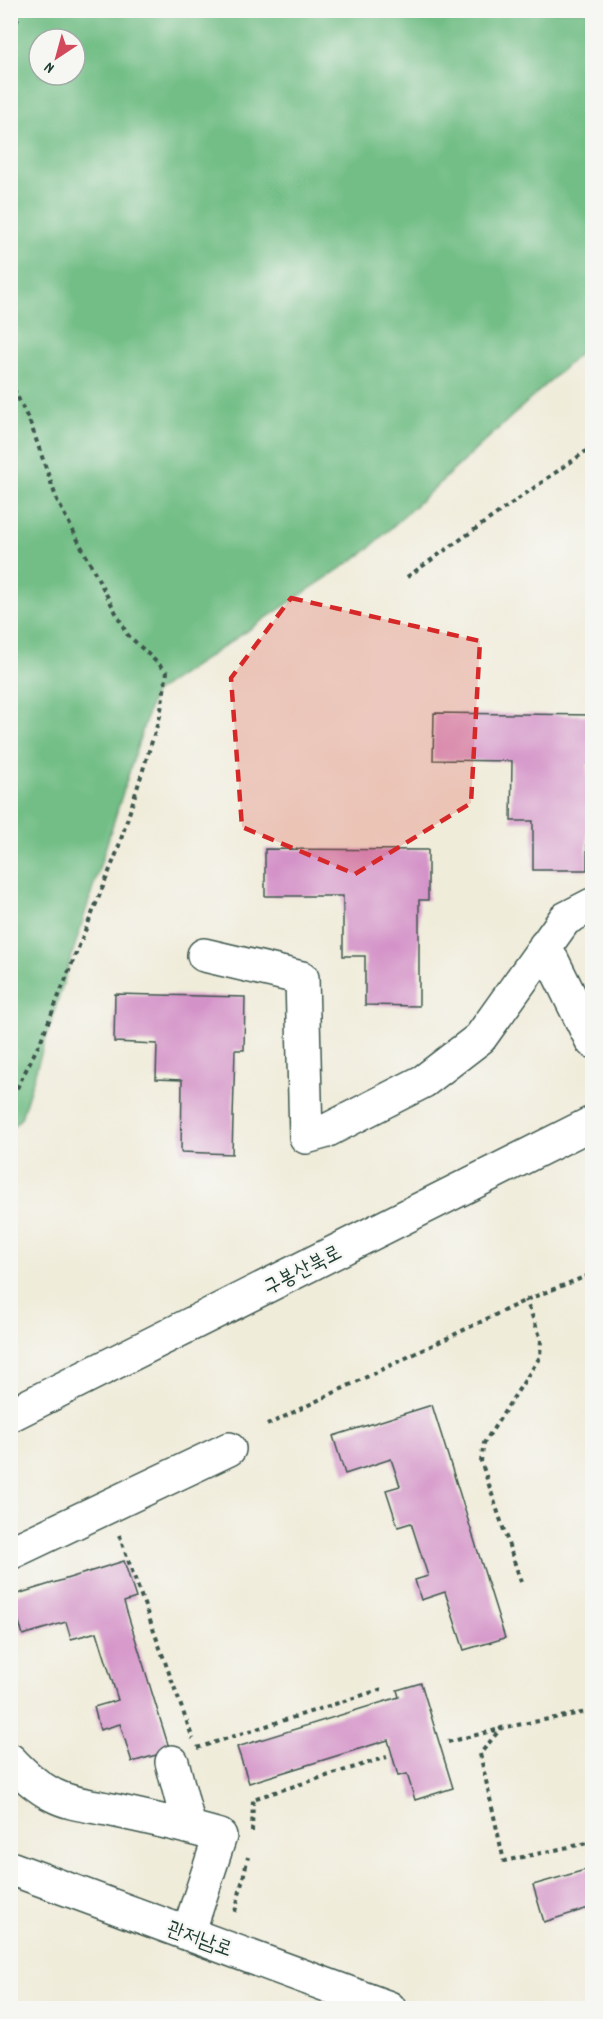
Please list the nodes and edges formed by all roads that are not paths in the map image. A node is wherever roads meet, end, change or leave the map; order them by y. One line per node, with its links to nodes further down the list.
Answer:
1 (592, 905): 2 (main road)
2 (545, 946): 3 (main road); 4 (main road)
3 (204, 955)
4 (592, 1041)
5 (592, 1123): 6 (main road, 구봉산북로)
6 (10, 1415)
7 (229, 1449): 8 (main road)
8 (10, 1553)
9 (10, 1760): 11 (main road)
10 (172, 1762): 11 (main road)
11 (189, 1827): 13 (main road)
12 (10, 1868): 13 (main road, 관저남로)
13 (188, 1934): 14 (main road, 관저남로)
14 (389, 2008)

